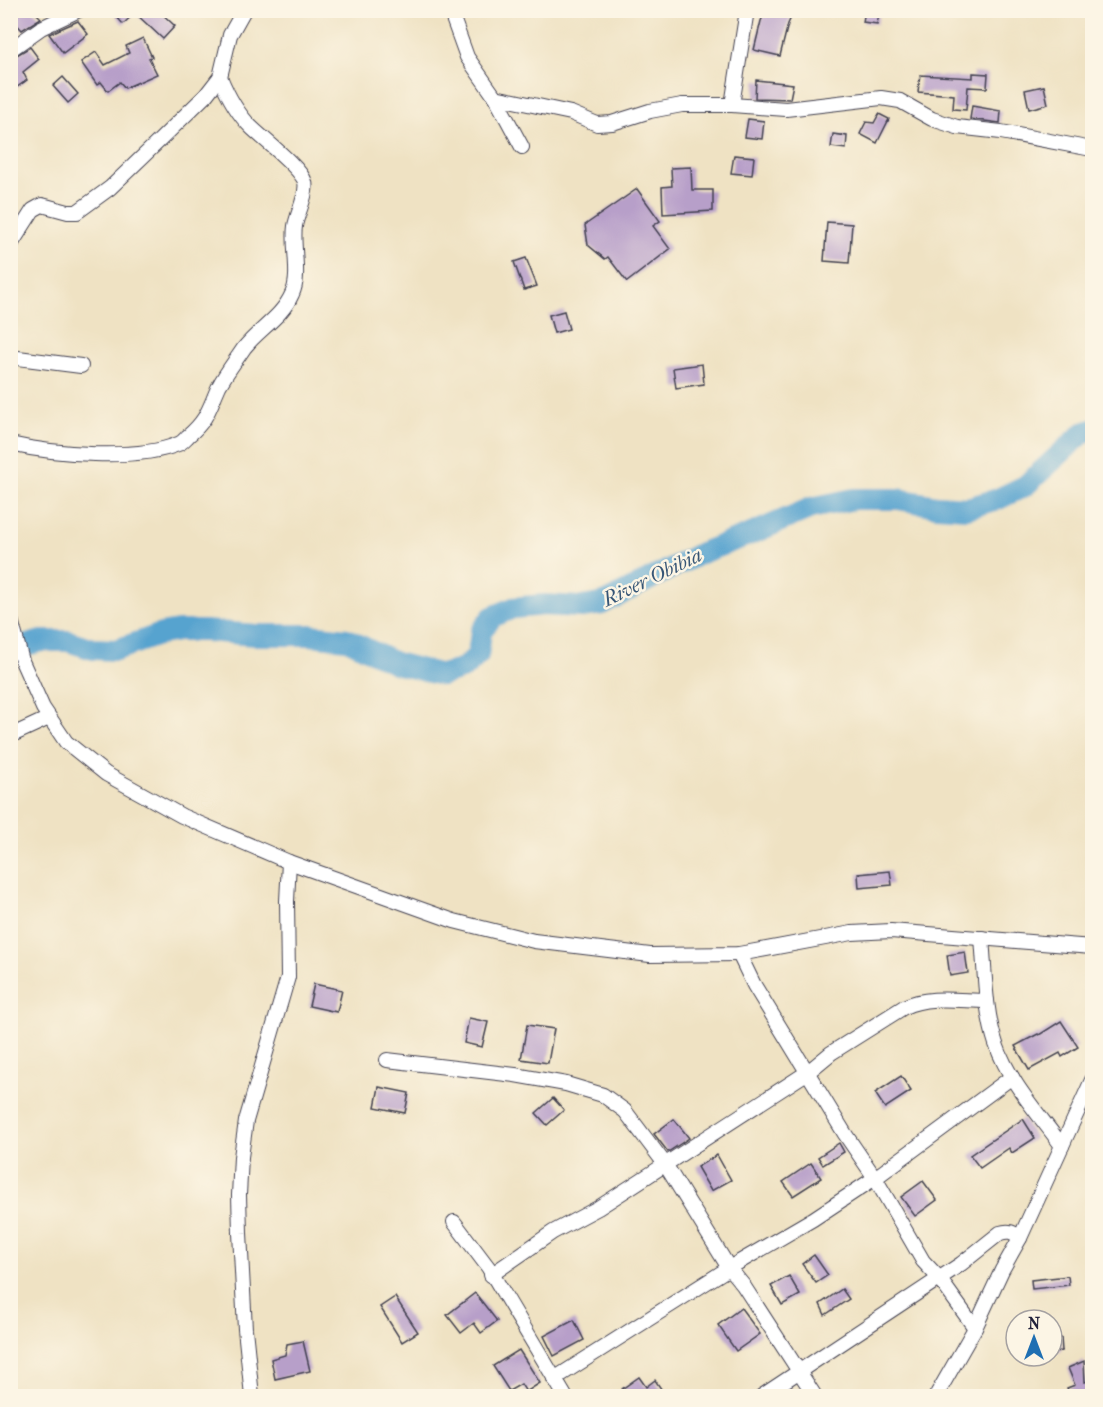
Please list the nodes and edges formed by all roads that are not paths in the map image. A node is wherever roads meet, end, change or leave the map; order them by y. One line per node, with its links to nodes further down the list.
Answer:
1 (79, 10): 5 (street)
2 (244, 10): 6 (street)
3 (450, 10): 7 (street)
4 (747, 10): 8 (street)
5 (10, 50)
6 (220, 77): 11 (street); 14 (street)
7 (495, 97): 8 (street); 9 (street)
8 (732, 105): 10 (street)
9 (522, 147)
10 (1092, 149)
11 (10, 246)
12 (10, 357): 13 (street)
13 (81, 366)
14 (10, 444)
15 (12, 622): 16 (street)
16 (49, 718): 17 (street); 18 (street)
17 (10, 736)
18 (289, 862): 21 (street); 38 (street)
19 (982, 938): 20 (street); 21 (street); 22 (street)
20 (1092, 947)
21 (739, 954): 24 (street)
22 (987, 1001): 24 (street); 25 (street)
23 (387, 1060): 28 (street)
24 (808, 1072): 28 (street); 29 (street)
25 (1012, 1077): 27 (street); 29 (street)
26 (1092, 1080): 27 (street)
27 (1062, 1146): 31 (street)
28 (665, 1164): 32 (street); 33 (street)
29 (875, 1178): 32 (street); 34 (street)
30 (454, 1222): 33 (street)
31 (1020, 1238): 34 (street); 35 (street)
32 (729, 1268): 36 (street); 37 (street)
33 (491, 1275): 37 (street)
34 (939, 1278): 35 (street); 36 (street)
35 (975, 1328): 42 (street)
36 (799, 1370): 40 (street); 41 (street)
37 (554, 1379): 39 (street)
38 (252, 1396)
39 (565, 1396)
40 (762, 1396)
41 (815, 1396)
42 (936, 1396)

